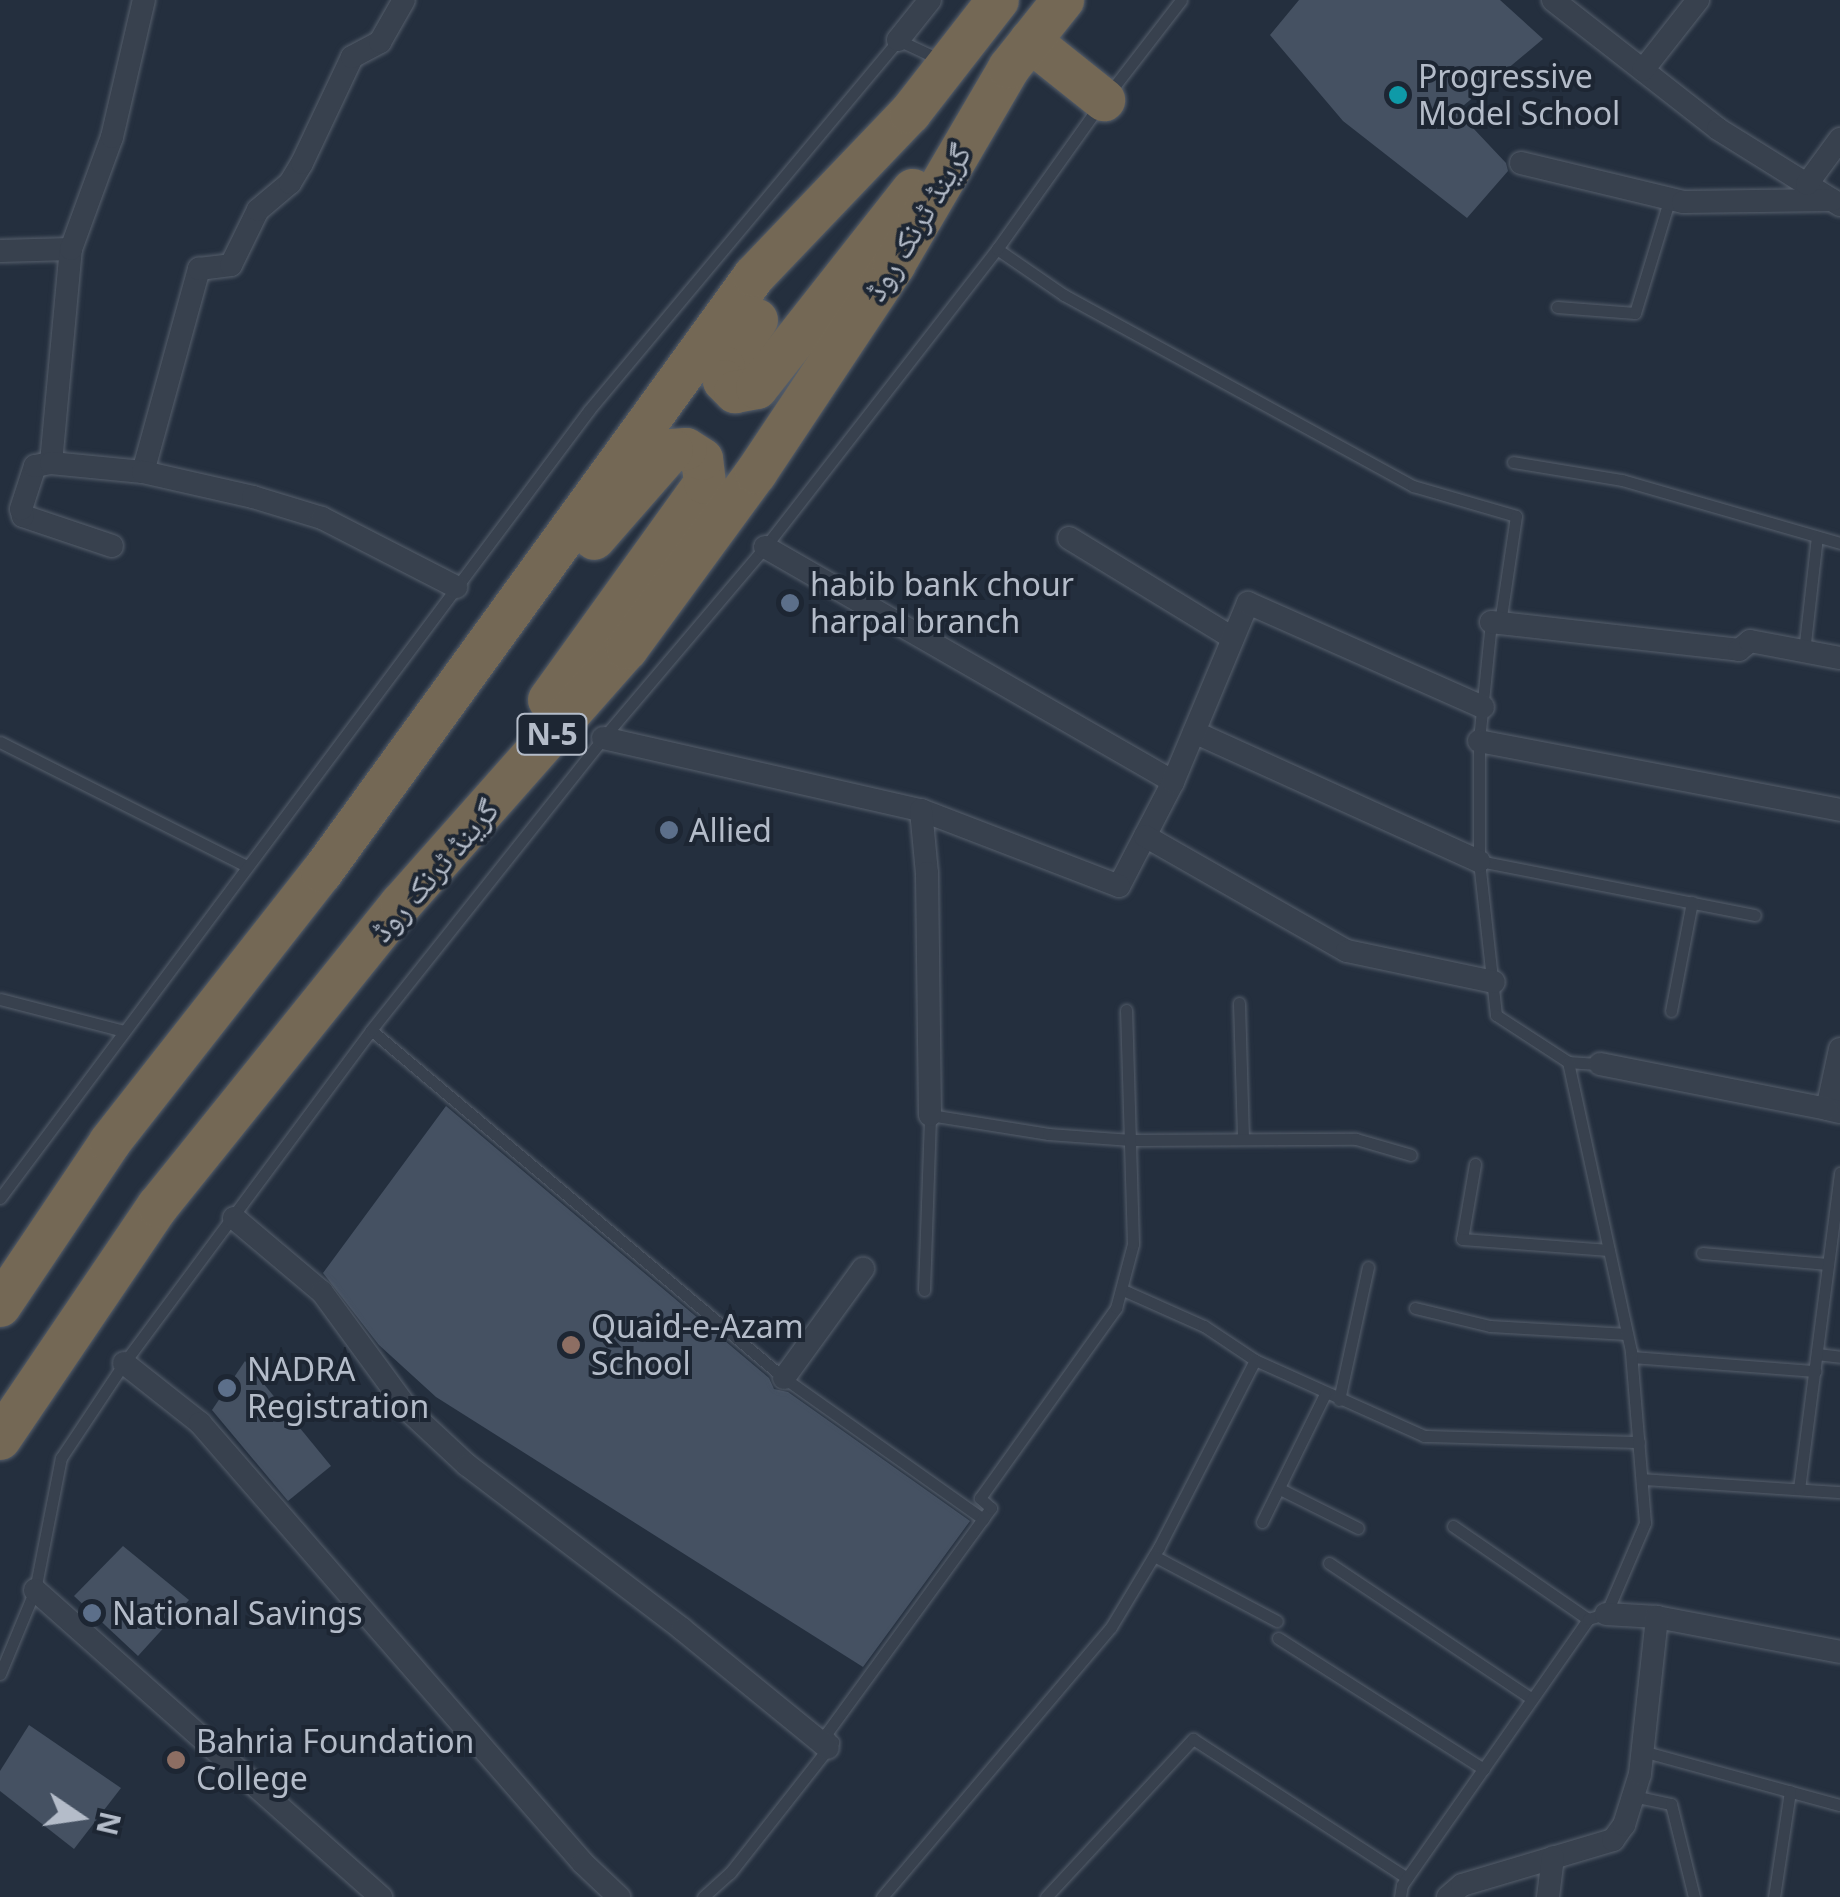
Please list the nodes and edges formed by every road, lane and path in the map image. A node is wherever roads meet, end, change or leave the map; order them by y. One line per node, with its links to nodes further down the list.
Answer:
1 (144, 0): 19 (street)
2 (404, 0): 25 (street)
3 (930, 0): 9 (street)
4 (1063, 0): 10 (highway, گرینڈ ٹرنک روڈ / N-5)
5 (1181, 0): 12 (lane)
6 (1698, 0): 11 (street)
7 (1558, 1): 11 (street)
8 (973, 27): 9 (lane); 13 (highway, گرینڈ ٹرنک روڈ)
9 (898, 40): 31 (lane)
10 (1020, 54): 12 (highway); 13 (highway); 49 (highway, گرینڈ ٹرنک روڈ / N-5)
11 (1643, 70): 16 (street)
12 (1104, 100): 20 (lane)
13 (910, 113): 47 (highway, گرینڈ ٹرنک روڈ)
14 (1840, 140): 16 (street)
15 (1520, 163): 17 (street)
16 (1807, 184): 18 (street)
17 (1670, 198): 18 (street); 22 (lane)
18 (1836, 203)
19 (71, 249): 21 (street); 24 (street)
20 (996, 249): 30 (lane); 32 (lane)
21 (0, 251)
22 (1557, 307)
23 (1513, 462): 26 (lane)
24 (51, 463): 25 (street); 29 (street)
25 (143, 472): 31 (street)
26 (1817, 536): 28 (lane); 34 (lane)
27 (1070, 538): 33 (street)
28 (1840, 543)
29 (112, 546)
30 (765, 547): 38 (lane); 41 (street)
31 (456, 586): 46 (lane)
32 (1496, 623): 34 (street); 36 (lane)
33 (1233, 638): 36 (street); 37 (street)
34 (1804, 652): 35 (street)
35 (1840, 658)
36 (1483, 707): 39 (lane)
37 (1194, 732): 41 (street); 45 (street)
38 (602, 738): 42 (street); 56 (lane)
39 (1480, 740): 43 (street); 45 (lane)
40 (0, 742): 46 (lane)
41 (1173, 782): 44 (street)
42 (921, 810): 44 (street); 62 (street)
43 (1840, 810)
44 (1145, 836): 51 (street)
45 (1478, 861): 48 (lane); 51 (lane)
46 (247, 866): 57 (lane)
47 (322, 872): 49 (highway); 77 (highway, گرینڈ ٹرنک روڈ)
48 (1692, 902): 50 (lane); 55 (lane)
49 (402, 904): 89 (highway, گرینڈ ٹرنک روڈ / N-5)
50 (1755, 914)
51 (1494, 982): 59 (lane)
52 (0, 1000): 57 (lane)
53 (1239, 1003): 63 (lane)
54 (1126, 1010): 64 (lane)
55 (1672, 1012)
56 (371, 1030): 69 (lane); 86 (lane)
57 (124, 1032): 68 (lane)
58 (1840, 1050): 61 (street)
59 (1568, 1062): 60 (lane); 70 (lane)
60 (1600, 1064): 61 (street)
61 (1834, 1111)
62 (930, 1115): 64 (lane); 75 (lane)
63 (1243, 1139): 64 (lane); 65 (lane)
64 (1131, 1140): 76 (lane)
65 (1412, 1155)
66 (1476, 1164): 70 (lane)
67 (1840, 1173): 72 (lane)
68 (0, 1198)
69 (234, 1218): 84 (lane); 109 (street)
70 (1609, 1250): 79 (lane)
71 (1702, 1253): 72 (lane)
72 (1828, 1264): 80 (lane)
73 (1368, 1267): 88 (lane)
74 (863, 1269): 86 (street)
75 (924, 1290)
76 (1124, 1290): 83 (lane); 95 (lane)
77 (0, 1306)
78 (1415, 1308): 79 (lane)
79 (1627, 1334): 82 (lane)
80 (1816, 1354): 81 (lane); 85 (lane)
81 (1840, 1356)
82 (1632, 1357): 85 (lane); 90 (lane)
83 (1254, 1360): 87 (lane); 99 (lane)
84 (124, 1363): 101 (lane); 119 (street)
85 (1814, 1371): 93 (lane)
86 (784, 1378): 95 (lane)
87 (1325, 1394): 88 (lane); 92 (lane)
88 (1339, 1400): 90 (lane)
89 (0, 1439)
90 (1639, 1442): 91 (lane)
91 (1642, 1480): 93 (lane); 103 (lane)
92 (1280, 1489): 96 (lane); 98 (lane)
93 (1799, 1489): 94 (lane)
94 (1840, 1492)
95 (983, 1519): 109 (lane)
96 (1262, 1522)
97 (1453, 1526): 103 (lane)
98 (1358, 1528)
99 (1154, 1556): 104 (lane); 121 (lane)
100 (1329, 1563): 108 (lane)
101 (35, 1590): 107 (lane); 118 (street)
102 (1657, 1616): 103 (street); 106 (street); 110 (street)
103 (1596, 1617): 108 (lane)
104 (1277, 1621)
105 (1278, 1638): 111 (lane)
106 (1840, 1652)
107 (0, 1674)
108 (1532, 1699): 111 (lane)
109 (828, 1748): 120 (lane)
110 (1642, 1751): 112 (lane); 113 (street)
111 (1484, 1769): 116 (lane)
112 (1790, 1792): 114 (lane); 126 (lane)
113 (1633, 1796): 115 (street); 125 (lane)
114 (1840, 1805)
115 (1553, 1858): 117 (street); 124 (street)
116 (1408, 1878): 122 (lane); 123 (lane)
117 (1452, 1895)
118 (381, 1897)
119 (619, 1897)
120 (703, 1897)
121 (882, 1897)
122 (1046, 1897)
123 (1400, 1897)
124 (1548, 1897)
125 (1694, 1897)
126 (1774, 1897)

